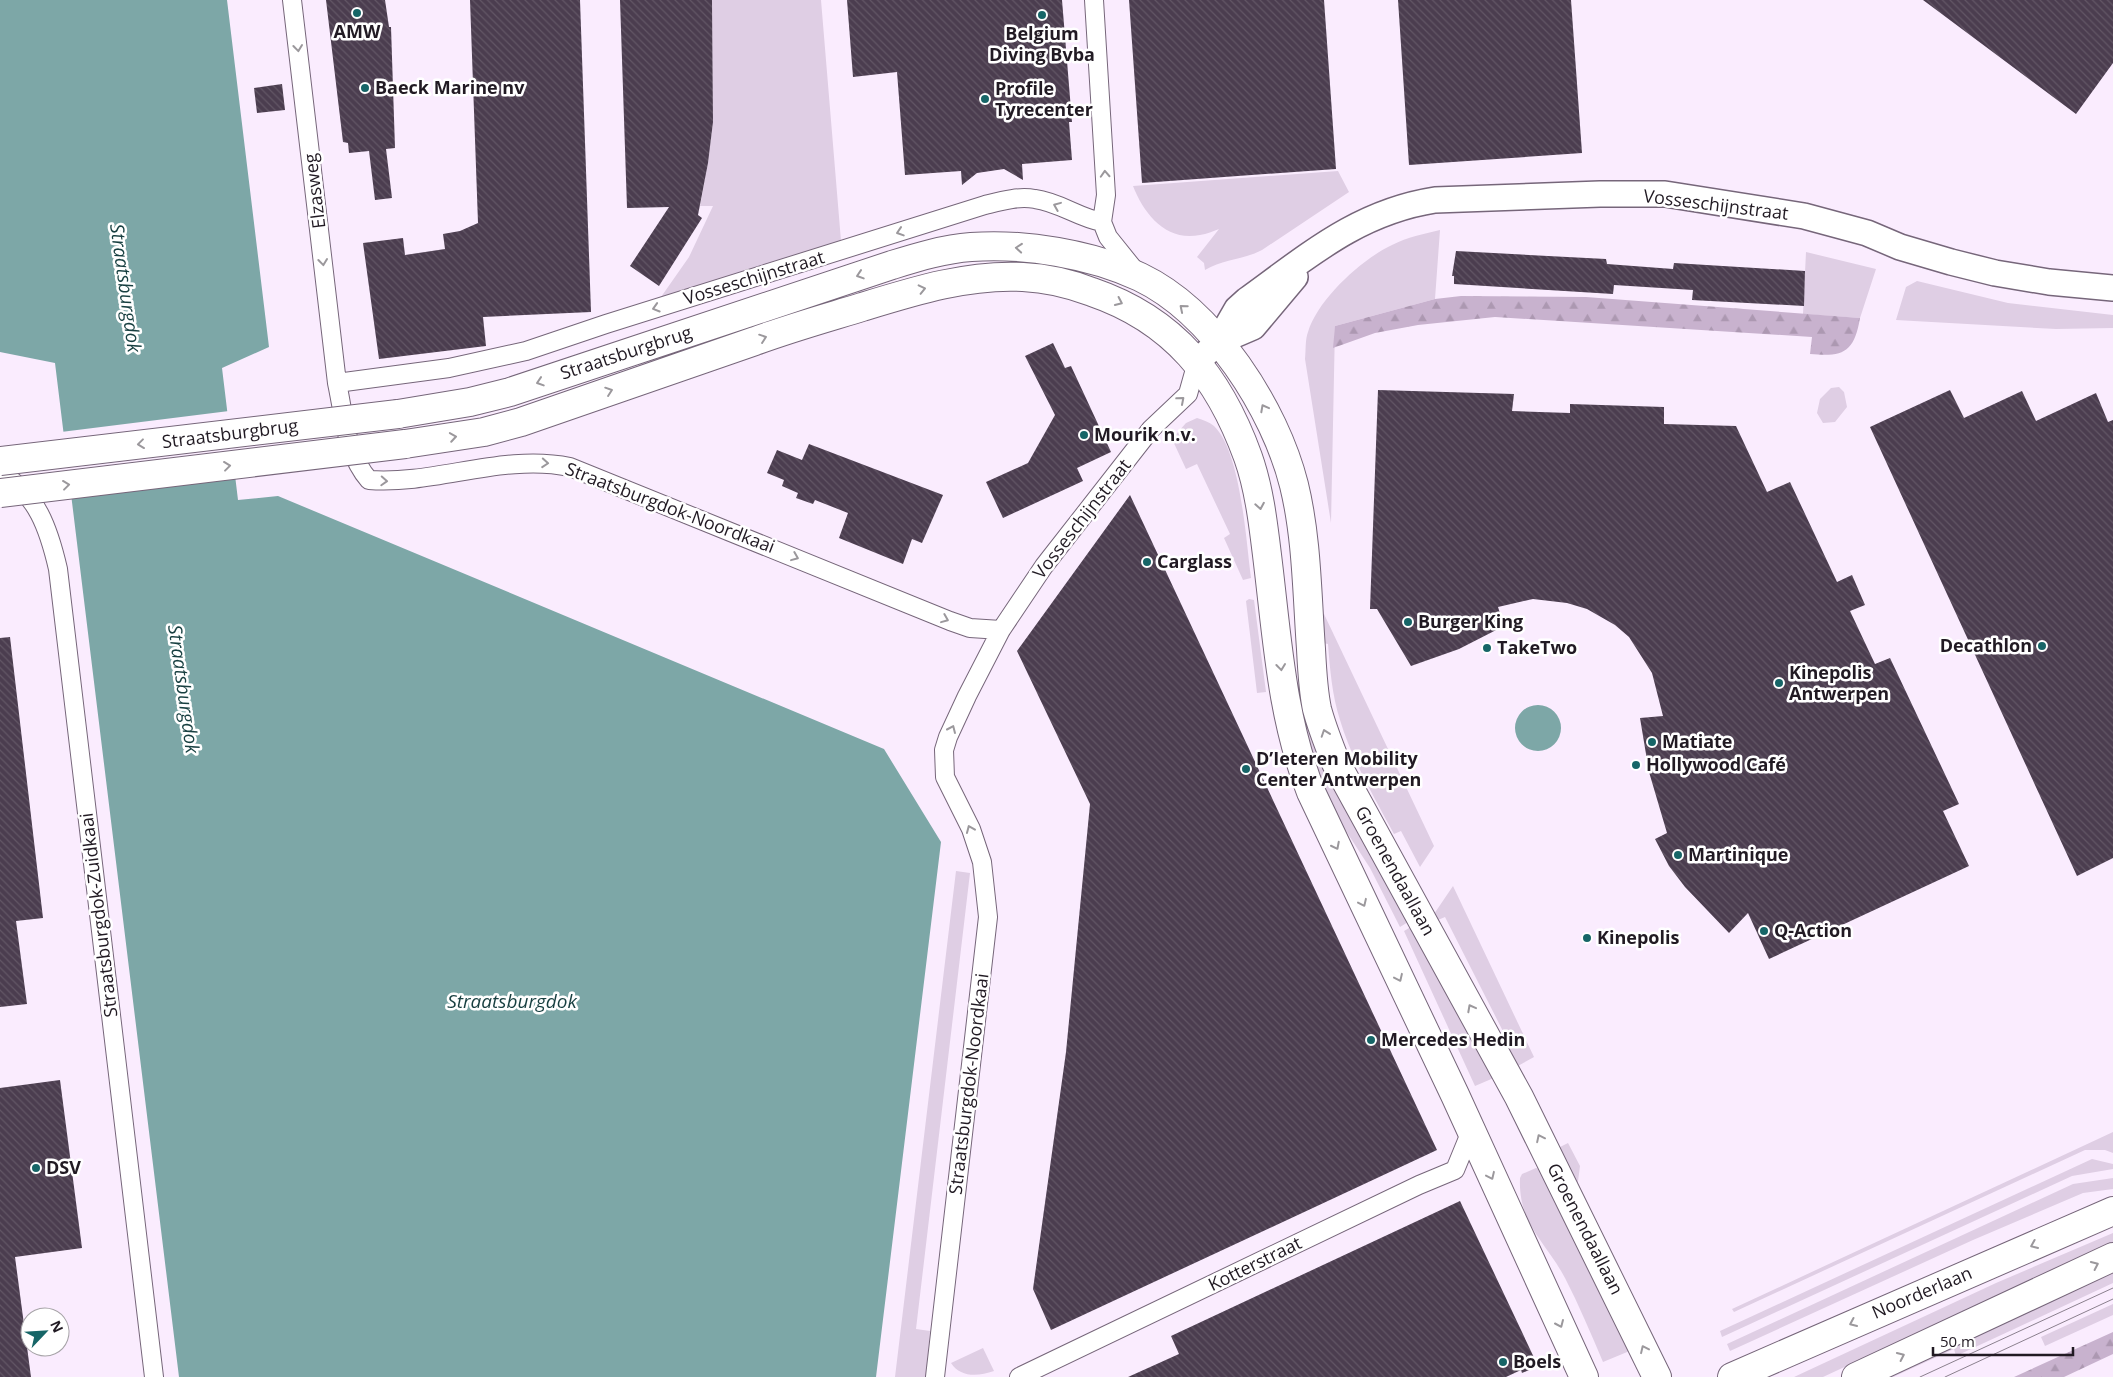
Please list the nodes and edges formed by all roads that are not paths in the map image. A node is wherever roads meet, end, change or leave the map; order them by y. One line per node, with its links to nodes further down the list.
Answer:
1 (292, 0): 8 (street, Elzasweg, one-way to 8)
2 (1094, 0): 3 (street, one-way to 2)
3 (1102, 222): 4 (street); 8 (street, Vosseschijnstraat, one-way to 8)
4 (1140, 277): 6 (main road, Straatsburgbrug, one-way to 4); 9 (main road, Straatsburgbrug, one-way to 9, bridge)
5 (2113, 288): 6 (street, Vosseschijnstraat)
6 (1218, 342): 7 (street, Vosseschijnstraat); 21 (main road, Groenendaallaan, one-way to 6)
7 (1197, 362): 11 (main road, Straatsburgbrug, one-way to 7, bridge); 12 (street, Vosseschijnstraat, one-way to 7); 14 (main road, one-way to 14)
8 (337, 383): 12 (street, Straatsburgdok-Noordkaai, one-way to 12)
9 (0, 461)
10 (0, 472): 17 (street, Straatsburgdok-Zuidkaai)
11 (0, 493)
12 (1001, 630): 13 (street, Vosseschijnstraat, one-way to 12)
13 (954, 796): 18 (street, Straatsburgdok-Noordkaai, one-way to 13)
14 (1470, 1132): 19 (street, Kotterstraat); 20 (main road, one-way to 20)
15 (2113, 1212): 22 (main road, Noorderlaan, one-way to 22)
16 (2113, 1257): 23 (main road, one-way to 16)
17 (154, 1377)
18 (935, 1377)
19 (1019, 1377)
20 (1584, 1377)
21 (1657, 1377)
22 (1732, 1377)
23 (1856, 1377)

